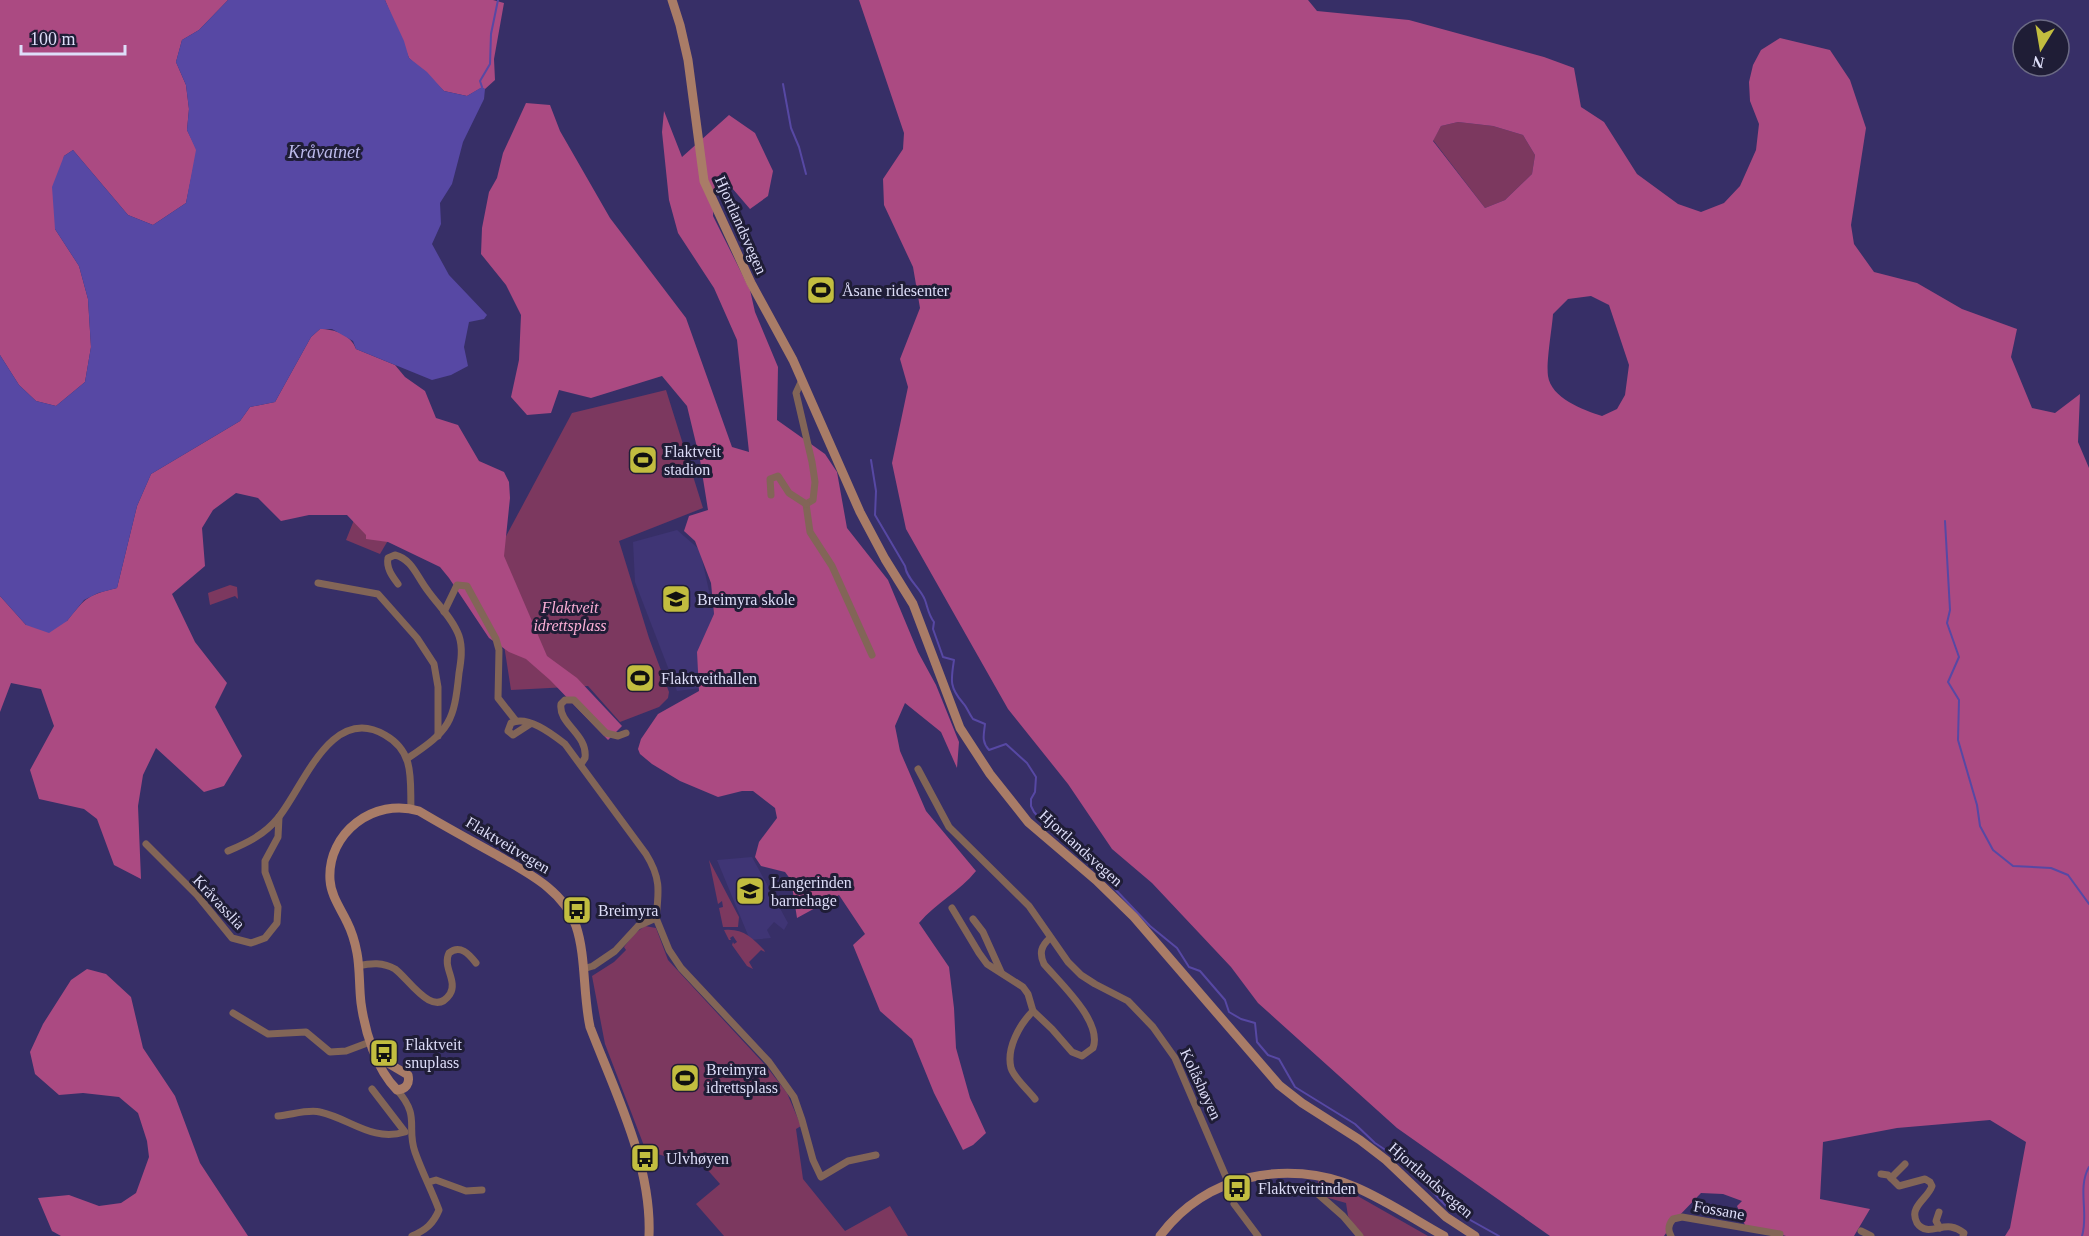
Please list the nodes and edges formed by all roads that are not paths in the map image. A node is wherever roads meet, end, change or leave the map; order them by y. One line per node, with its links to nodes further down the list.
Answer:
1 (672, 0): 2 (street, Hjortlandsvegen)
2 (802, 380): 4 (street); 56 (street, Hjortlandsvegen)
3 (771, 495): 4 (street)
4 (806, 504): 8 (street)
5 (318, 583): 12 (street)
6 (398, 584): 7 (street)
7 (444, 612): 9 (street); 12 (street)
8 (872, 655)
9 (516, 721): 10 (street); 10 (street)
10 (530, 724): 14 (street)
11 (626, 733): 14 (street)
12 (438, 736): 13 (street)
13 (408, 758): 16 (street); 17 (street, Kråvasslia)
14 (581, 764): 21 (street)
15 (918, 769): 23 (street, Kolåshøyen)
16 (411, 809): 25 (street); 26 (street, Flaktveitvegen)
17 (279, 817): 18 (street, Kråvasslia); 19 (street, Kråvasslia)
18 (146, 844)
19 (228, 851)
20 (952, 908): 27 (street)
21 (656, 918): 26 (street); 37 (street)
22 (973, 919): 27 (street)
23 (1050, 938): 28 (street); 42 (street, Kolåshøyen)
24 (476, 963): 25 (street)
25 (358, 966): 30 (street)
26 (583, 969): 51 (street, Flaktveitvegen)
27 (1001, 972): 28 (street)
28 (1033, 1011): 34 (street)
29 (233, 1013): 30 (street)
30 (370, 1042): 31 (street)
31 (376, 1056): 33 (street); 33 (street)
32 (372, 1089): 36 (street)
33 (397, 1090): 36 (street)
34 (1035, 1099)
35 (278, 1116): 36 (street)
36 (409, 1132): 41 (street)
37 (876, 1155)
38 (1905, 1164): 40 (street)
39 (1881, 1174): 40 (street)
40 (1891, 1178): 47 (street)
41 (429, 1182): 43 (street); 50 (street)
42 (1229, 1184): 52 (street); 55 (street)
43 (482, 1190)
44 (1316, 1190): 54 (street)
45 (1234, 1204): 53 (street)
46 (1939, 1212): 47 (street)
47 (1940, 1228): 59 (street)
48 (1861, 1231): 58 (street)
49 (1780, 1234): 57 (street, Fossane)
50 (412, 1236)
51 (648, 1236)
52 (1160, 1236)
53 (1258, 1236)
54 (1360, 1236)
55 (1444, 1236)
56 (1474, 1236)
57 (1671, 1236)
58 (1871, 1236)
59 (1964, 1236)

